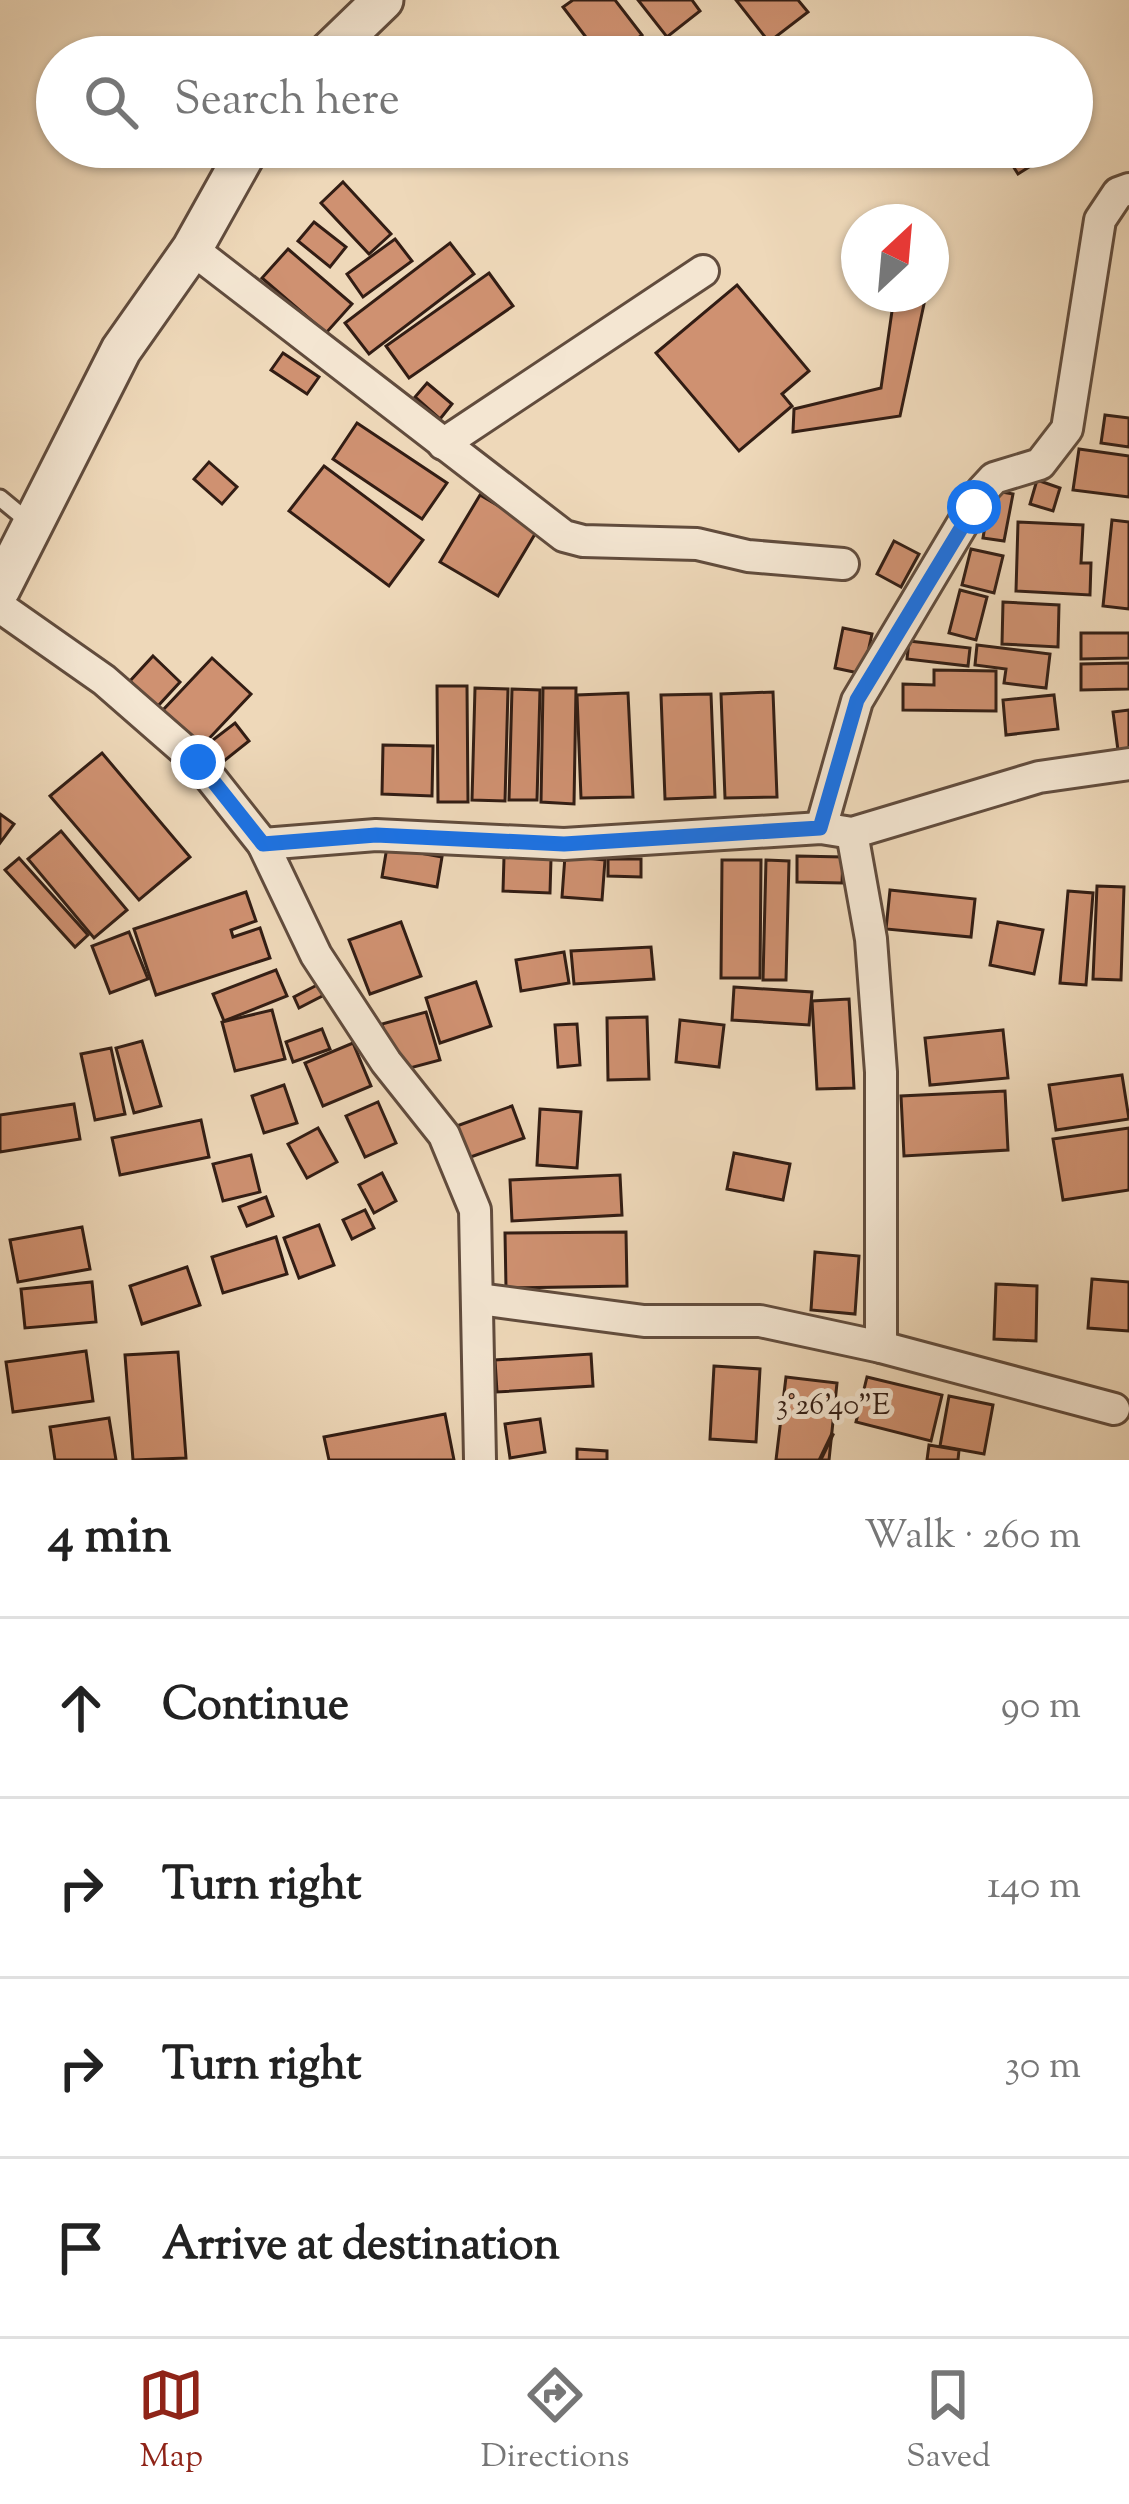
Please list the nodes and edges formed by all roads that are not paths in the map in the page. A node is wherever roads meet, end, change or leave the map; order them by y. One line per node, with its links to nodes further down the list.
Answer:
1 (383, 0): 2 (street)
2 (346, 36)
3 (238, 168): 5 (street)
4 (1129, 189): 14 (street)
5 (192, 249): 7 (street); 9 (street)
6 (704, 271): 7 (street)
7 (443, 444): 10 (street)
8 (0, 498): 9 (lane)
9 (32, 524): 11 (street)
10 (842, 564)
11 (0, 589)
12 (0, 607): 16 (street)
13 (1129, 764): 15 (street)
14 (820, 828): 15 (street); 16 (street)
15 (853, 833): 18 (street)
16 (263, 844): 17 (street)
17 (479, 1299): 18 (street); 20 (street)
18 (881, 1347): 19 (street)
19 (1114, 1409)
20 (480, 1460)

